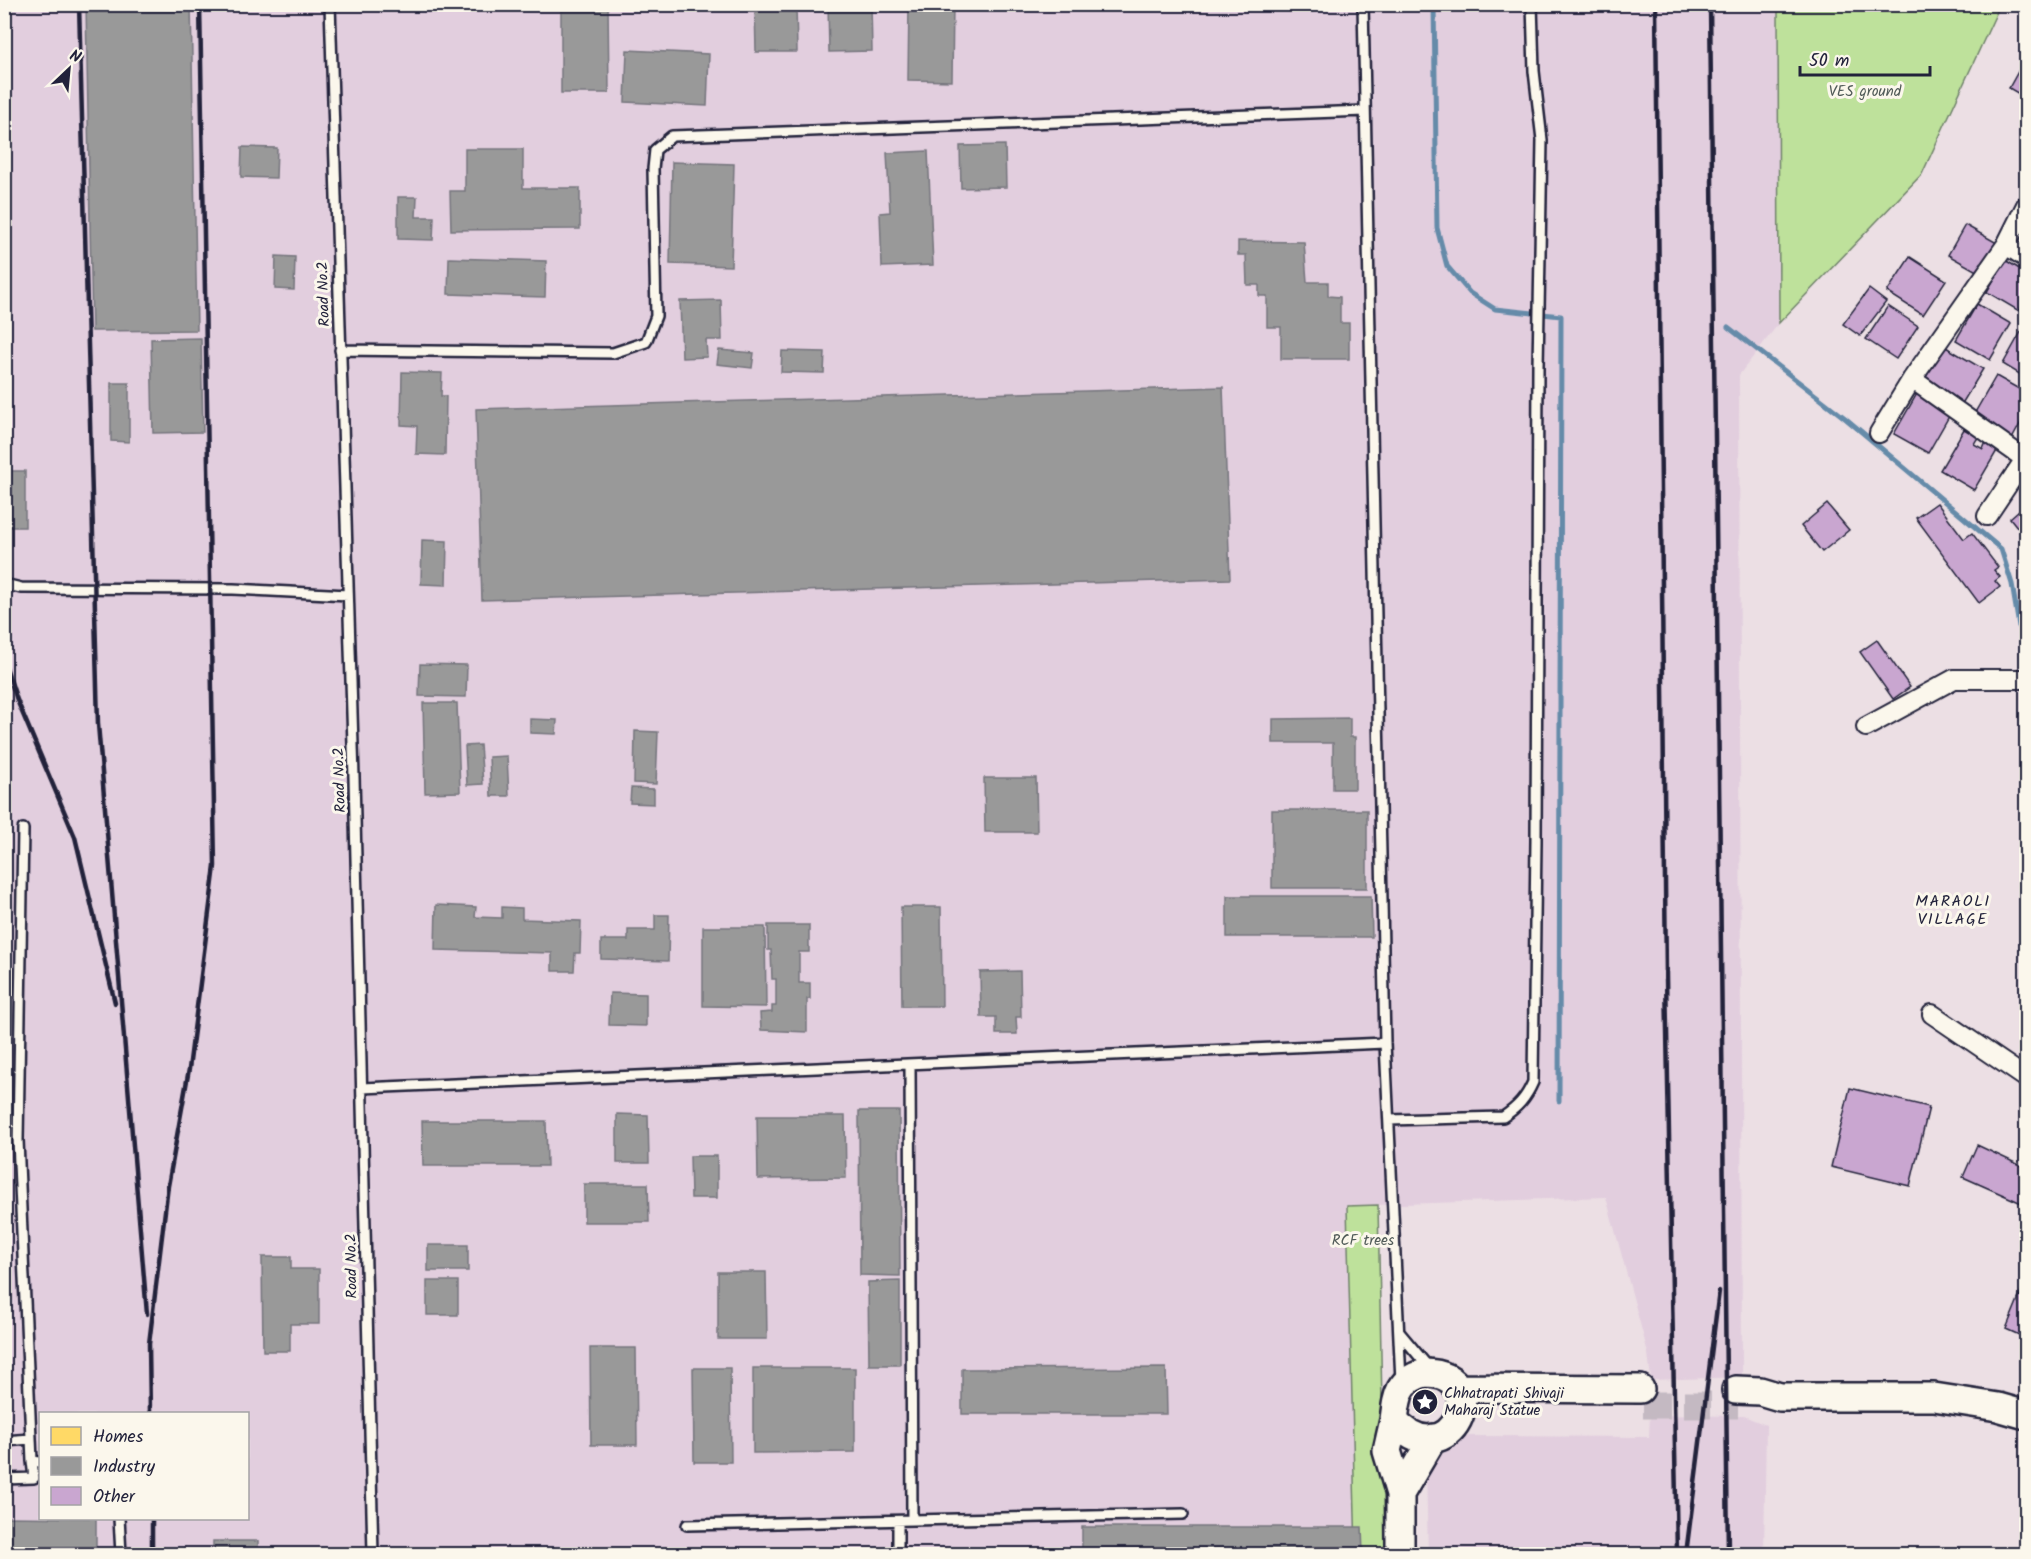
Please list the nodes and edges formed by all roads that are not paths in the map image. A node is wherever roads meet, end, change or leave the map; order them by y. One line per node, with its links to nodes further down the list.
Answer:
1 (330, 4): 8 (lane, Road No.2)
2 (1363, 4): 4 (lane)
3 (1532, 4): 23 (lane)
4 (1365, 111): 8 (lane); 19 (lane)
5 (2026, 205): 6 (street)
6 (2006, 245): 7 (street); 9 (street)
7 (2026, 258)
8 (340, 350): 14 (lane, Road No.2)
9 (1912, 379): 10 (street); 11 (street)
10 (1879, 433)
11 (2026, 458): 12 (street)
12 (1987, 516)
13 (4, 584): 14 (lane)
14 (348, 595): 22 (lane, Road No.2)
15 (2026, 679): 16 (street)
16 (1866, 727)
17 (22, 829): 33 (lane)
18 (1932, 1014): 21 (street)
19 (1385, 1043): 20 (lane); 23 (lane)
20 (910, 1064): 22 (lane); 40 (lane)
21 (2026, 1078)
22 (362, 1088): 44 (lane, Road No.2)
23 (1389, 1120): 24 (lane)
24 (1399, 1332): 25 (lane); 26 (lane)
25 (1434, 1373): 26 (street); 27 (street)
26 (1401, 1387): 31 (street)
27 (1460, 1397): 28 (street); 32 (street)
28 (1642, 1397)
29 (1737, 1398): 30 (street)
30 (2026, 1415)
31 (1395, 1420): 32 (street); 37 (street)
32 (1433, 1438): 37 (street)
33 (31, 1439): 34 (lane); 35 (lane)
34 (4, 1441)
35 (36, 1462): 36 (lane)
36 (4, 1479)
37 (1400, 1494): 46 (street)
38 (1183, 1514): 40 (lane)
39 (119, 1520): 43 (lane)
40 (912, 1520): 41 (lane)
41 (898, 1521): 42 (lane); 45 (lane)
42 (687, 1525)
43 (121, 1554)
44 (373, 1554)
45 (898, 1554)
46 (1400, 1554)

